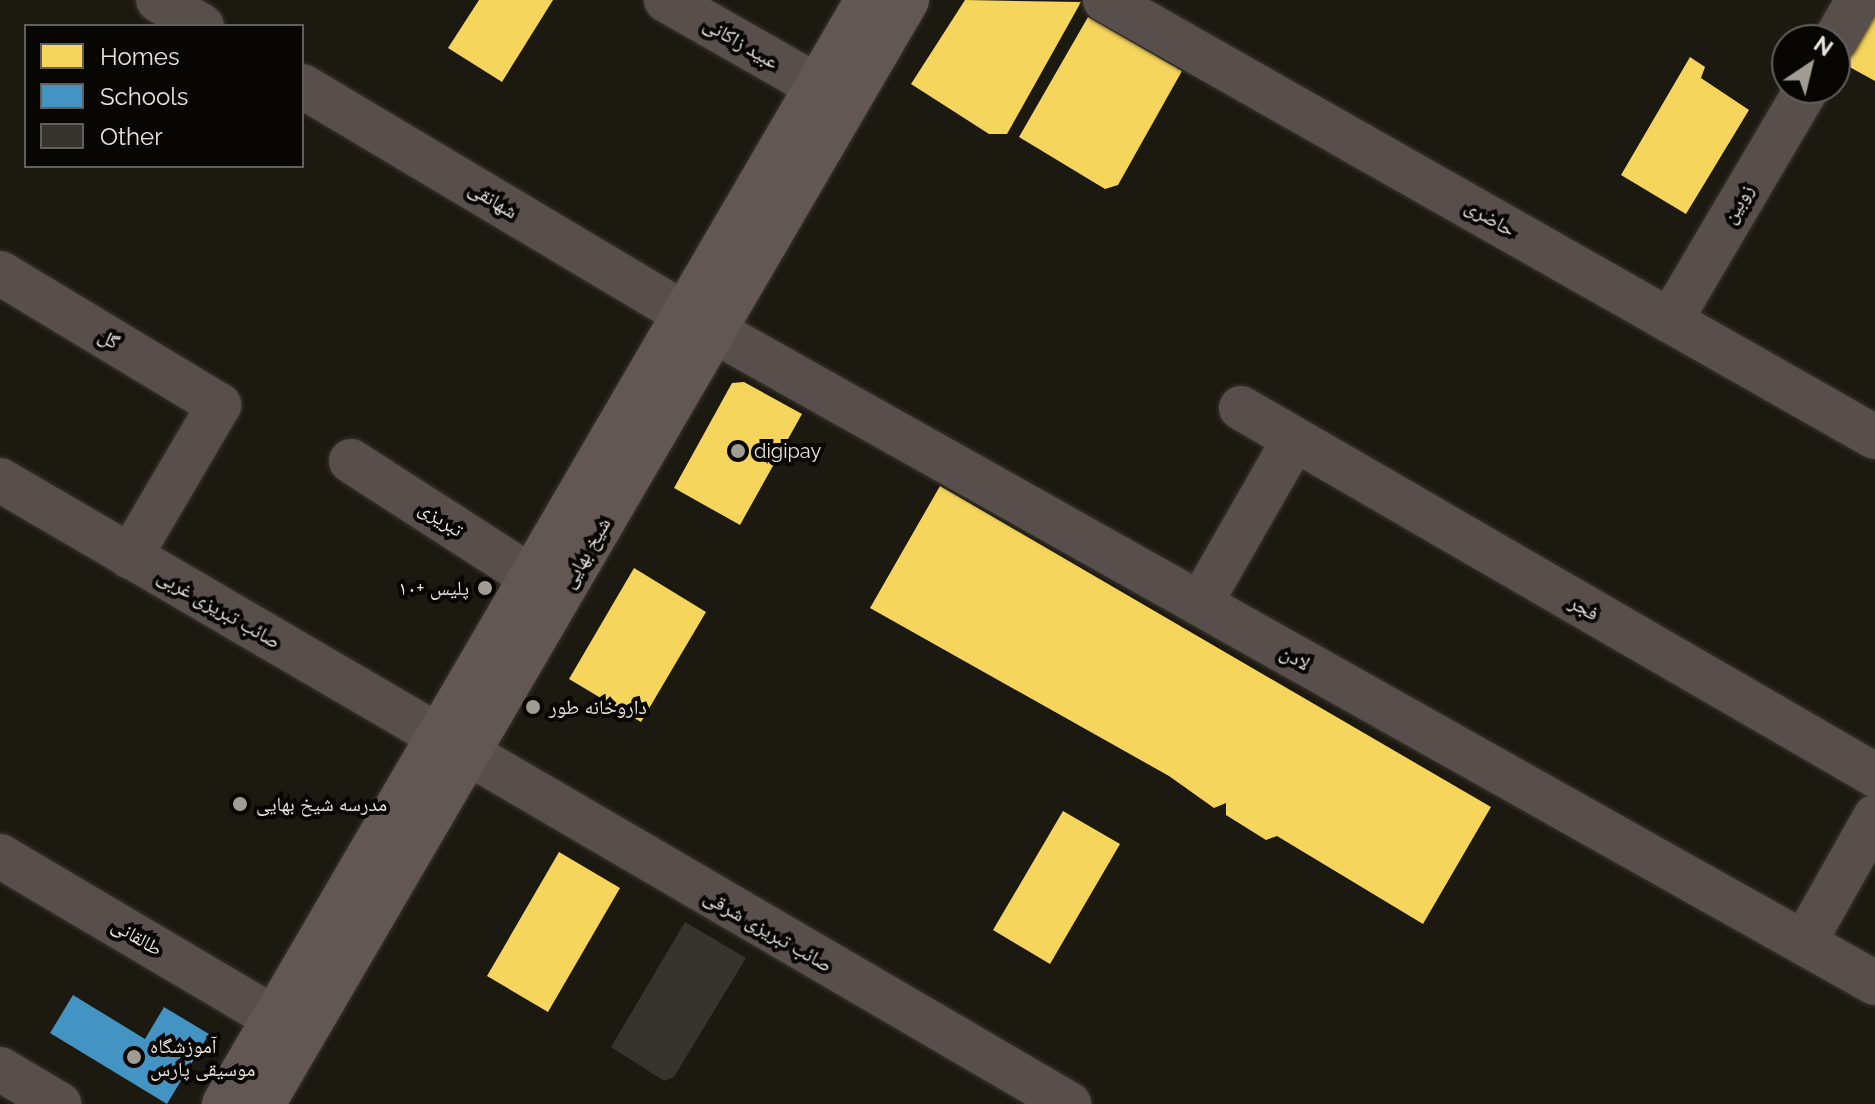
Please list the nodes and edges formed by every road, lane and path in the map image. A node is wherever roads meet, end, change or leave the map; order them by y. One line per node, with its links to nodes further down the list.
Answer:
1 (158, 0): 7 (street)
2 (666, 0): 9 (street, عبید زاکانی)
3 (867, 0): 9 (main road, شیخ بهایی)
4 (907, 0): 14 (main road, شیخ بهایی)
5 (1105, 0): 13 (street, حاضری)
6 (1858, 0): 8 (street)
7 (199, 24)
8 (1844, 24)
9 (817, 86): 14 (main road, شیخ بهایی)
10 (304, 87): 14 (street, شهانقی)
11 (1798, 104): 13 (street, زوبین)
12 (0, 273): 20 (street, گل)
13 (1670, 321): 16 (street, حاضری)
14 (700, 323): 21 (main road, شیخ بهایی); 22 (street, لادن); 23 (main road, شیخ بهایی)
15 (1241, 408): 17 (street, فجر)
16 (1875, 437)
17 (1294, 440): 22 (street); 24 (street, فجر)
18 (351, 461): 21 (street, تبریزی)
19 (0, 480): 20 (street, صائب تبریزی غربی)
20 (130, 557): 23 (street, صائب تبریزی غربی)
21 (531, 577): 23 (main road, شیخ بهایی)
22 (1200, 604): 27 (street, لادن)
23 (452, 748): 29 (main road, شیخ بهایی); 33 (main road, شیخ بهایی); 34 (street, صائب تبریزی شرقی)
24 (1875, 775)
25 (1875, 817): 27 (street)
26 (0, 856): 29 (street, طالقانی)
27 (1804, 943): 28 (street, لادن)
28 (1875, 983)
29 (274, 1018): 32 (main road, شیخ بهایی)
30 (0, 1069): 31 (street)
31 (59, 1104)
32 (224, 1104)
33 (263, 1104)
34 (1069, 1104)

